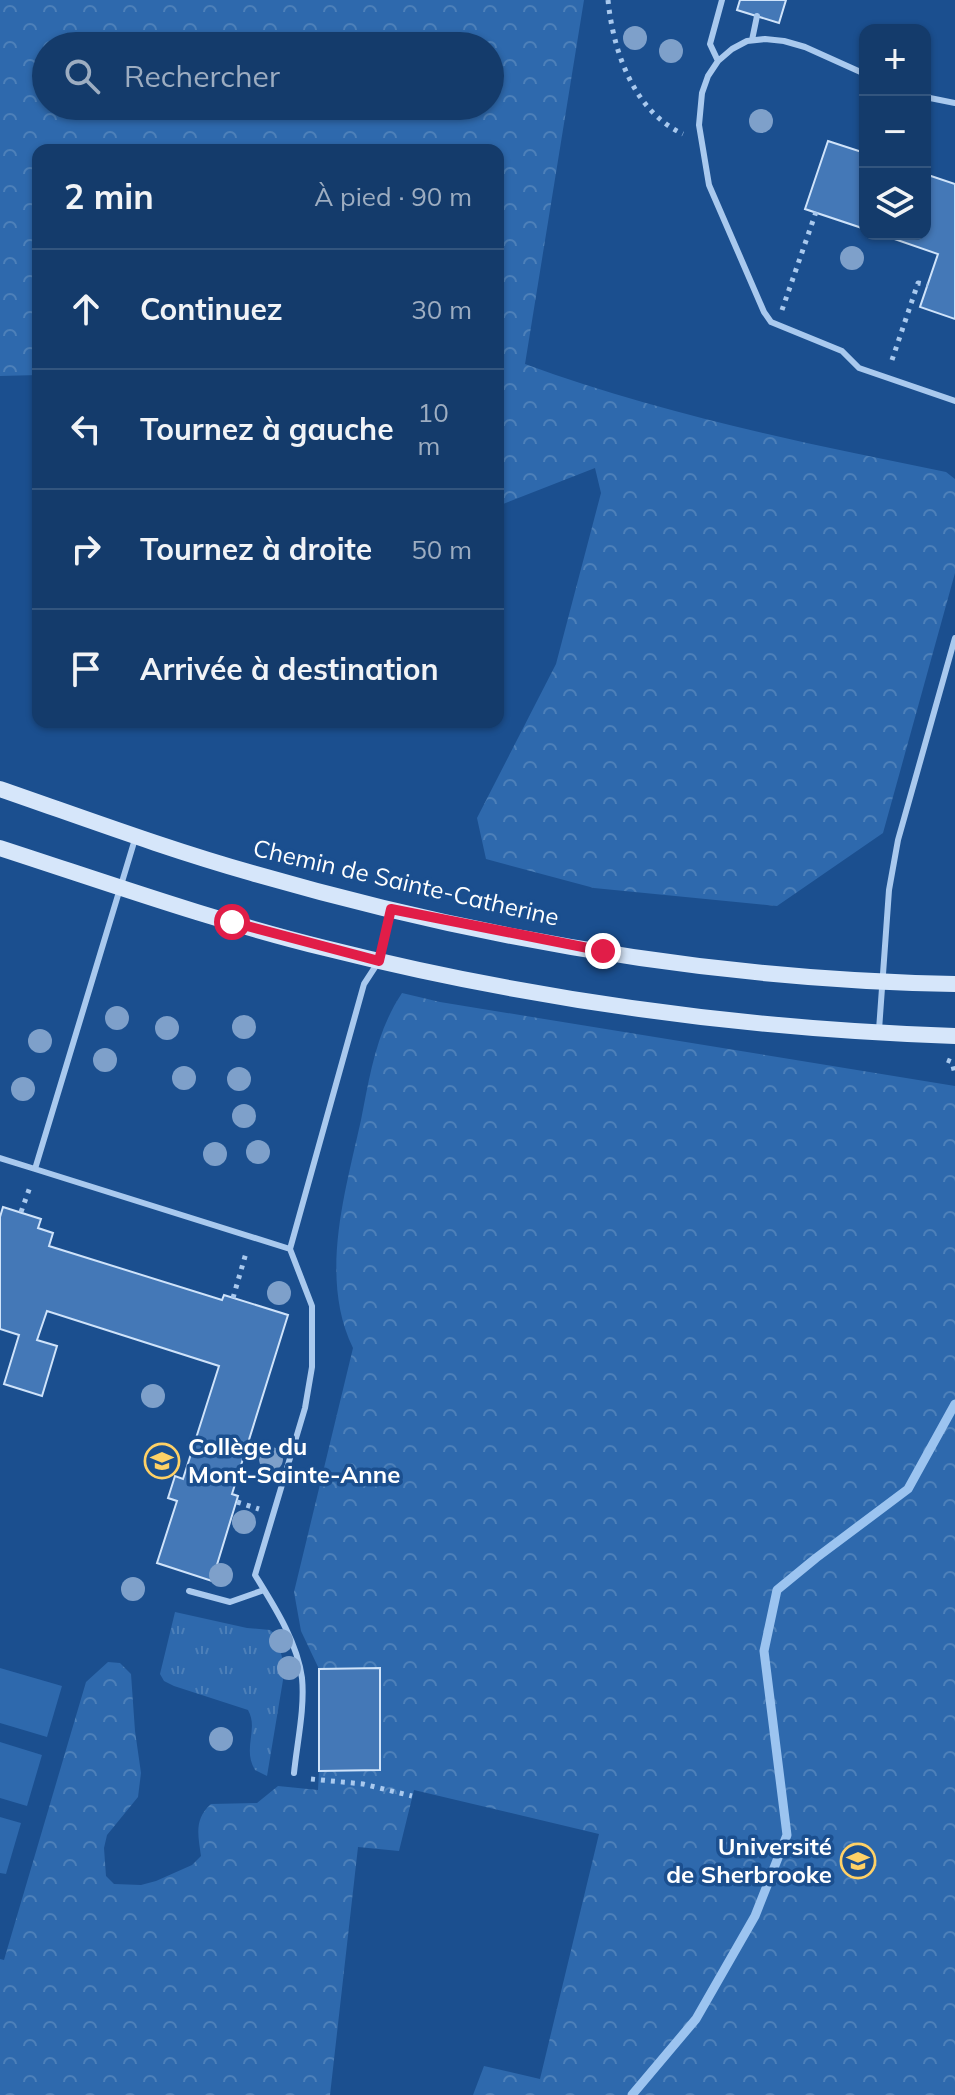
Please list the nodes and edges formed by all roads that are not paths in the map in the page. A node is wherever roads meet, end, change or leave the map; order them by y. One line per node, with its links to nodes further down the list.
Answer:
1 (722, 0): 4 (lane)
2 (757, 16): 3 (lane)
3 (752, 40): 4 (lane); 5 (lane)
4 (718, 61): 8 (lane)
5 (859, 71)
6 (931, 98): 7 (lane)
7 (955, 103)
8 (955, 401)
9 (955, 638): 16 (lane)
10 (0, 789): 11 (main road, Chemin de Sainte-Catherine)
11 (136, 836): 13 (lane); 14 (main road, Chemin de Sainte-Catherine)
12 (0, 848): 13 (main road)
13 (122, 888): 15 (main road); 21 (lane)
14 (391, 909): 15 (lane); 16 (main road, Chemin de Sainte-Catherine)
15 (379, 961): 18 (main road); 22 (lane)
16 (882, 983): 17 (main road, Chemin de Sainte-Catherine); 18 (lane)
17 (955, 984)
18 (879, 1033): 19 (main road)
19 (955, 1036)
20 (0, 1158): 21 (lane)
21 (35, 1169): 22 (lane)
22 (290, 1249): 23 (lane)
23 (264, 1590): 24 (lane); 25 (lane)
24 (189, 1591)
25 (294, 1773)

